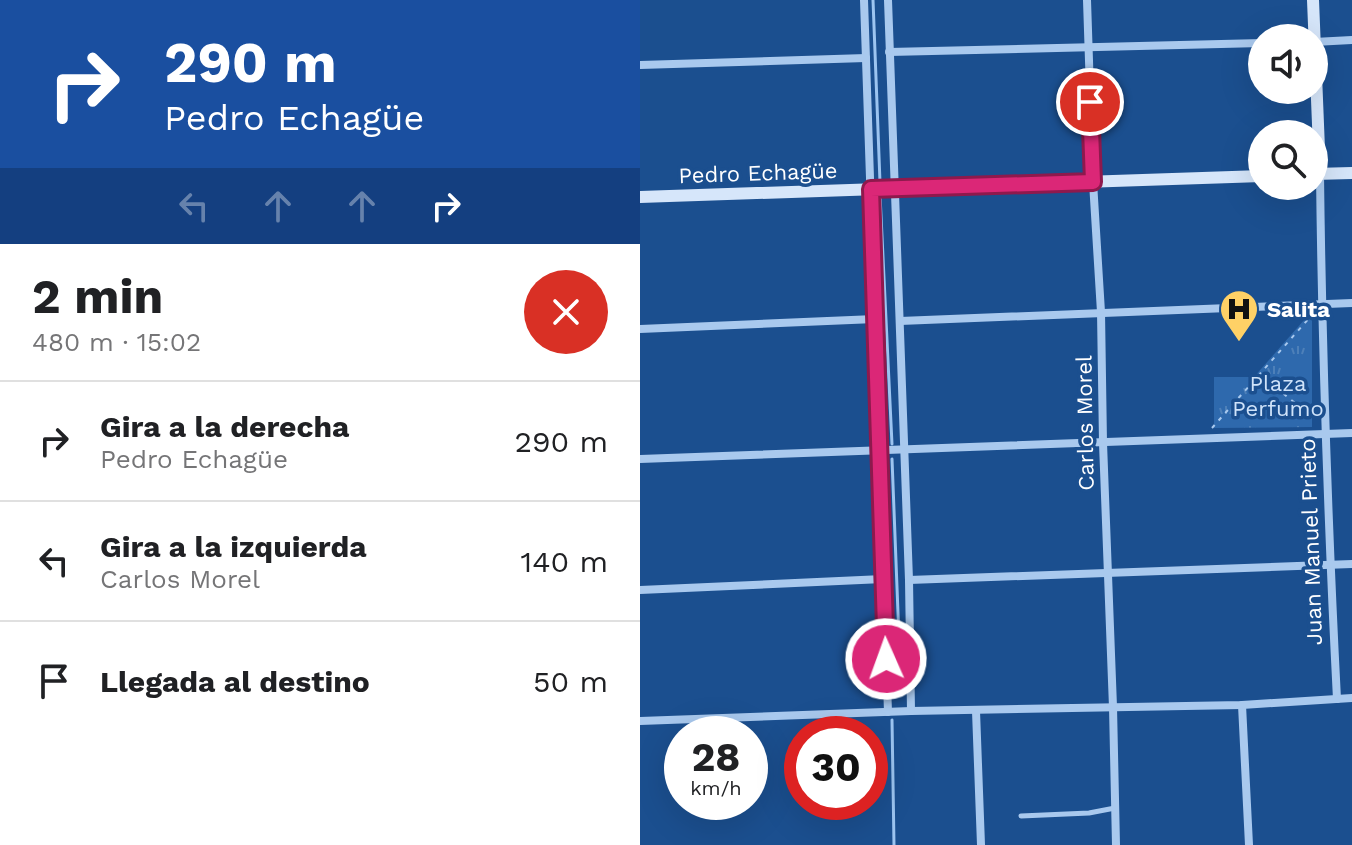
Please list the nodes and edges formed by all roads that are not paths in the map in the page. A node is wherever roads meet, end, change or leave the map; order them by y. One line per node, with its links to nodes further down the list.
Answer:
1 (864, 0): 11 (street)
2 (888, 0): 10 (street)
3 (1087, 0): 9 (street, Carlos Morel)
4 (1313, 0): 5 (street, Juan Manuel Prieto)
5 (1314, 24)
6 (1352, 40): 7 (street)
7 (1328, 41)
8 (1248, 43): 9 (street)
9 (1088, 49): 10 (street); 16 (street, Carlos Morel)
10 (889, 52): 17 (street)
11 (866, 58): 12 (street); 18 (street)
12 (640, 65)
13 (1352, 173): 14 (street)
14 (1328, 174)
15 (1248, 176): 16 (street, Pedro Echagüe)
16 (1093, 182): 17 (street, Pedro Echagüe); 23 (street, Carlos Morel)
17 (894, 188): 18 (street, Pedro Echagüe); 25 (street)
18 (871, 189): 19 (street, Pedro Echagüe); 24 (street)
19 (640, 197)
20 (1318, 200): 22 (street, Juan Manuel Prieto)
21 (1352, 303): 22 (street)
22 (1321, 304): 23 (street); 27 (street, Juan Manuel Prieto)
23 (1101, 312): 25 (street); 29 (street, Carlos Morel)
24 (875, 319): 26 (street); 31 (street)
25 (900, 321): 30 (street)
26 (640, 329)
27 (1326, 430): 28 (street); 29 (street); 34 (street, Juan Manuel Prieto)
28 (1352, 433)
29 (1103, 443): 30 (street); 35 (street, Carlos Morel)
30 (905, 449): 31 (street); 37 (street)
31 (879, 452): 32 (street); 36 (street)
32 (640, 459)
33 (1352, 564): 34 (street)
34 (1330, 565): 35 (street); 40 (street, Juan Manuel Prieto)
35 (1108, 572): 37 (street); 42 (street, Carlos Morel)
36 (883, 579): 38 (street); 45 (street)
37 (909, 580): 43 (street)
38 (640, 590)
39 (1352, 698): 40 (street)
40 (1337, 699): 41 (street)
41 (1242, 705): 42 (street); 51 (street)
42 (1113, 707): 44 (street); 47 (street, Carlos Morel)
43 (911, 711): 44 (street); 45 (street)
44 (976, 711): 49 (street)
45 (888, 712): 46 (street)
46 (640, 721)
47 (1115, 808): 48 (lane); 50 (street, Carlos Morel)
48 (1021, 816)
49 (981, 845)
50 (1116, 845)
51 (1249, 845)

